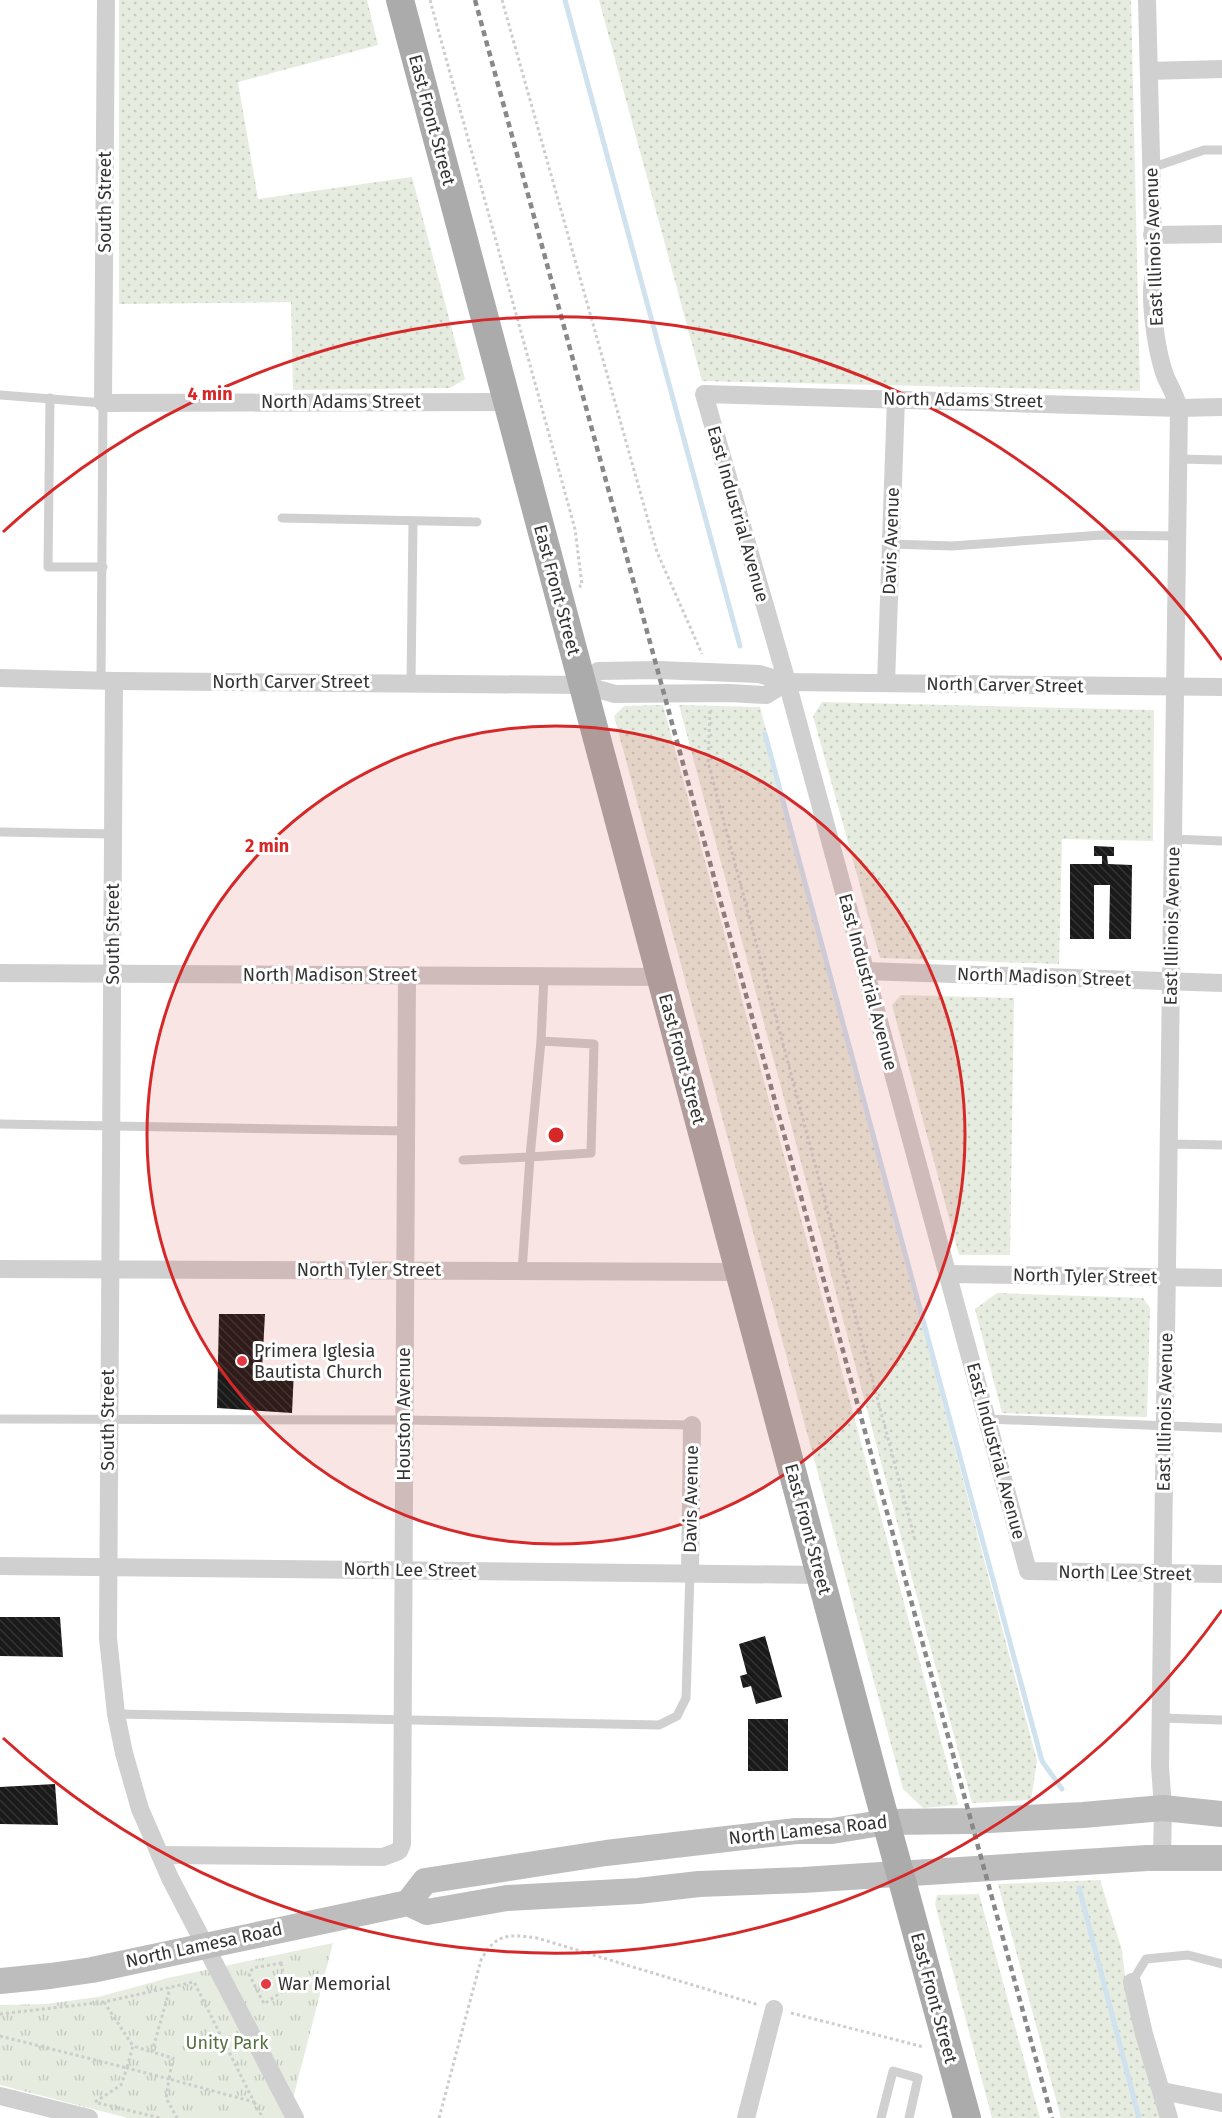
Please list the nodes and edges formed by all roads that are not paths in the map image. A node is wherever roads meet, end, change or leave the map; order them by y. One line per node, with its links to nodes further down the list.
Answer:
1 (106, 0): 15 (street, South Street)
2 (400, 0): 14 (main road, East Front Street)
3 (1147, 0): 5 (street, East Illinois Avenue)
4 (1222, 69): 5 (street)
5 (1149, 71): 7 (street, East Illinois Avenue)
6 (1222, 150): 7 (lane)
7 (1151, 168): 9 (street, East Illinois Avenue)
8 (1222, 234): 9 (street)
9 (1152, 235): 17 (street, East Illinois Avenue)
10 (704, 394): 13 (street, North Adams Street); 28 (street, East Industrial Avenue)
11 (0, 395): 12 (lane)
12 (50, 398): 15 (lane); 25 (lane)
13 (896, 399): 17 (street, North Adams Street); 24 (street, Davis Avenue)
14 (506, 402): 15 (street, North Adams Street); 31 (main road, East Front Street)
15 (103, 403): 25 (lane)
16 (1222, 407): 17 (street, North Adams Street)
17 (1179, 408): 18 (street, East Illinois Avenue)
18 (1178, 459): 19 (lane); 23 (street, East Illinois Avenue)
19 (1222, 460)
20 (282, 518): 21 (lane)
21 (413, 522): 22 (lane); 29 (lane)
22 (477, 522)
23 (1178, 536): 24 (lane); 32 (street, East Illinois Avenue)
24 (891, 544): 30 (street, Davis Avenue)
25 (103, 567): 27 (lane)
26 (0, 678): 27 (street, North Carver Street)
27 (108, 681): 29 (street, North Carver Street); 35 (street, South Street)
28 (787, 682): 30 (street, North Carver Street); 31 (street, North Carver Street); 31 (street, North Carver Street); 38 (street, East Industrial Avenue)
29 (411, 683): 31 (street, North Carver Street)
30 (886, 683): 32 (street, North Carver Street)
31 (583, 685): 43 (main road, East Front Street)
32 (1175, 686): 33 (street, North Carver Street); 36 (street, East Illinois Avenue)
33 (1222, 687)
34 (0, 832): 35 (lane)
35 (113, 834): 40 (street, South Street)
36 (1173, 839): 37 (lane); 44 (street, East Illinois Avenue)
37 (1222, 841)
38 (865, 971): 44 (street, North Madison Street); 59 (street, East Industrial Avenue)
39 (0, 973): 40 (street, North Madison Street)
40 (112, 973): 41 (street, North Madison Street); 48 (street, South Street)
41 (406, 975): 42 (street, North Madison Street); 49 (street, Houston Avenue)
42 (544, 976): 43 (street, North Madison Street); 46 (lane)
43 (660, 977): 58 (main road, East Front Street)
44 (1171, 982): 45 (street, North Madison Street); 50 (street, East Illinois Avenue)
45 (1222, 983)
46 (541, 1041): 52 (lane); 52 (lane)
47 (0, 1124): 48 (lane)
48 (111, 1125): 49 (lane); 55 (street, South Street)
49 (406, 1131): 56 (street, Houston Avenue)
50 (1169, 1144): 51 (lane); 60 (street, East Illinois Avenue)
51 (1222, 1145)
52 (530, 1158): 53 (lane); 57 (lane)
53 (462, 1160)
54 (0, 1269): 55 (street, North Tyler Street)
55 (109, 1269): 56 (street, North Tyler Street); 63 (street, South Street)
56 (405, 1270): 57 (street, North Tyler Street); 65 (street, Houston Avenue)
57 (522, 1271): 58 (street, North Tyler Street)
58 (739, 1272): 76 (main road, East Front Street)
59 (948, 1274): 60 (street, North Tyler Street); 64 (street, East Industrial Avenue)
60 (1167, 1278): 61 (street, North Tyler Street); 67 (street, East Illinois Avenue)
61 (1222, 1278)
62 (0, 1419): 63 (lane)
63 (108, 1419): 65 (lane); 70 (street, South Street)
64 (987, 1419): 67 (lane); 72 (street, East Industrial Avenue)
65 (404, 1420): 66 (lane); 71 (street, Houston Avenue)
66 (692, 1425): 73 (street, Davis Avenue)
67 (1165, 1426): 68 (lane); 74 (street, East Illinois Avenue)
68 (1222, 1428)
69 (0, 1566): 70 (street, North Lee Street)
70 (108, 1566): 71 (street, North Lee Street); 77 (street, South Street)
71 (403, 1570): 73 (street, North Lee Street); 79 (street, Houston Avenue)
72 (1028, 1571): 74 (street, North Lee Street)
73 (690, 1572): 76 (street, North Lee Street); 79 (lane)
74 (1163, 1573): 75 (street, North Lee Street); 78 (street, East Illinois Avenue)
75 (1222, 1574)
76 (820, 1575): 83 (main road, East Front Street)
77 (116, 1714): 79 (lane); 84 (street, South Street)
78 (1161, 1718): 80 (lane); 81 (street, East Illinois Avenue)
79 (402, 1719): 84 (street, Houston Avenue)
80 (1222, 1720)
81 (1163, 1808): 82 (main road, North Lamesa Road); 83 (main road, North Lamesa Road); 85 (street, East Illinois Avenue)
82 (1222, 1814)
83 (887, 1821): 87 (main road, East Front Street); 88 (main road, North Lamesa Road)
84 (160, 1855): 89 (street, South Street)
85 (1162, 1857): 86 (main road, North Lamesa Road); 87 (main road, North Lamesa Road)
86 (1222, 1858)
87 (900, 1874): 88 (main road, North Lamesa Road); 102 (main road, East Front Street)
88 (408, 1903): 89 (main road, North Lamesa Road)
89 (206, 1945): 91 (main road, North Lamesa Road); 98 (street, South Street)
90 (1222, 1964): 92 (lane)
91 (0, 1981)
92 (1132, 1982): 94 (street)
93 (774, 2009): 99 (street)
94 (1162, 2091): 96 (street); 103 (street)
95 (0, 2096): 97 (street)
96 (1222, 2103)
97 (92, 2110)
98 (295, 2118)
99 (746, 2118)
100 (881, 2118): 101 (lane)
101 (909, 2118)
102 (967, 2118)
103 (1169, 2118)

